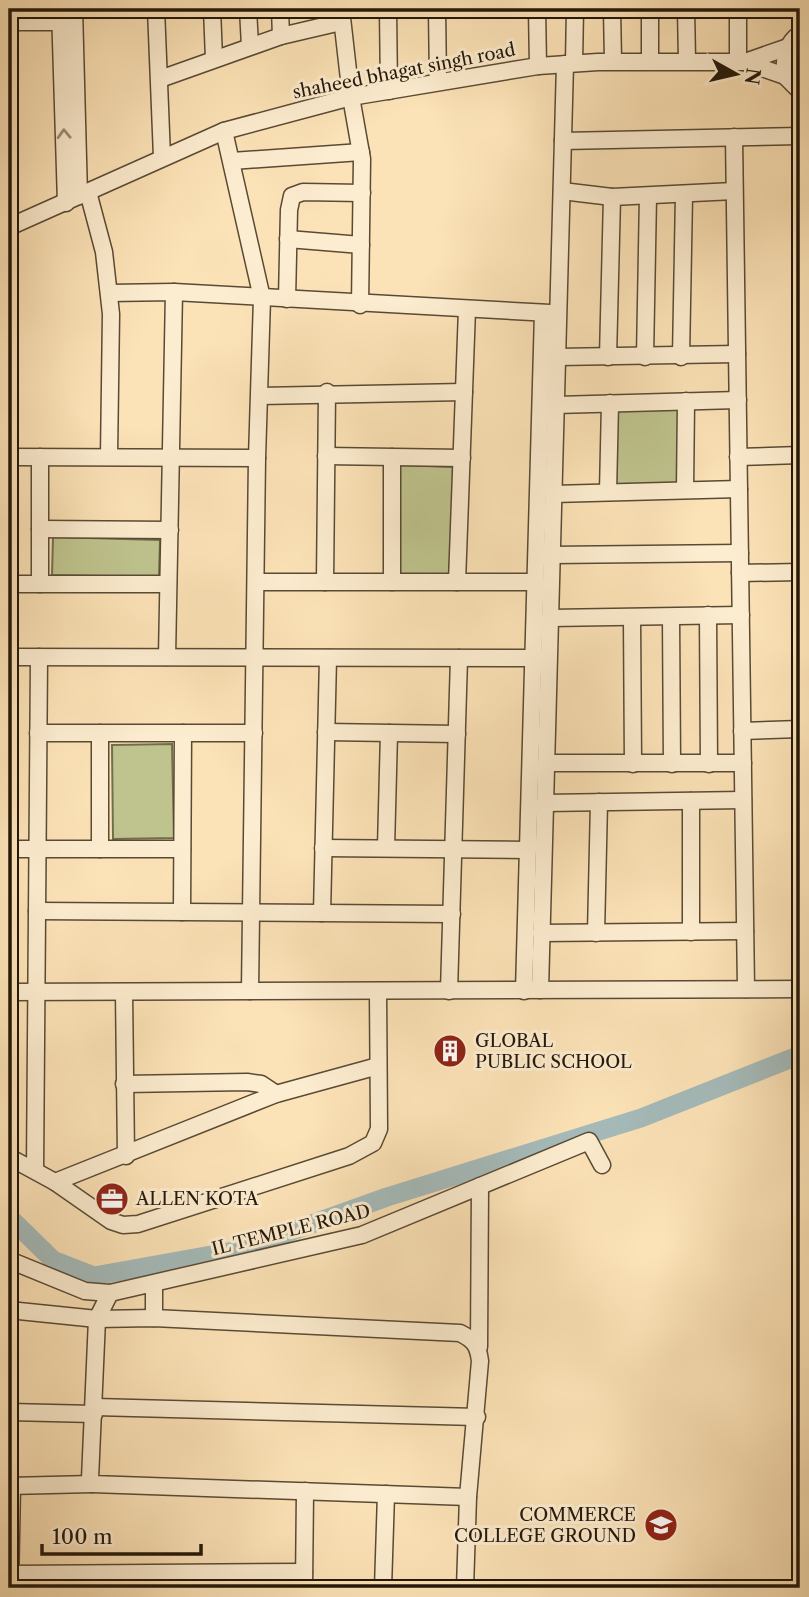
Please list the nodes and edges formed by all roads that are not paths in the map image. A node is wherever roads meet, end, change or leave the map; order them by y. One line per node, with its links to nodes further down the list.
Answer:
1 (74, 9): 46 (street)
2 (156, 9): 29 (street)
3 (212, 9): 21 (street)
4 (248, 9): 19 (street)
5 (280, 9): 18 (street)
6 (388, 9): 31 (street)
7 (437, 9): 30 (street)
8 (537, 9): 27 (street)
9 (575, 9): 26 (street)
10 (612, 9): 23 (street)
11 (650, 9): 24 (street)
12 (686, 9): 22 (street)
13 (737, 9): 25 (street)
14 (341, 15): 18 (street); 33 (street)
15 (60, 16): 16 (street); 46 (street, one-way to 15)
16 (9, 22)
17 (800, 34): 20 (street)
18 (281, 36): 19 (street)
19 (250, 46): 21 (street)
20 (788, 47): 25 (street); 28 (street)
21 (214, 59): 29 (street)
22 (687, 60): 24 (street, shaheed bhagat singh road); 25 (street, shaheed bhagat singh road)
23 (613, 61): 24 (street, shaheed bhagat singh road); 26 (street, shaheed bhagat singh road)
24 (650, 61)
25 (742, 62): 28 (street)
26 (569, 64): 27 (street, shaheed bhagat singh road); 37 (street)
27 (538, 66): 30 (street, shaheed bhagat singh road)
28 (785, 76): 32 (street)
29 (159, 79): 39 (street)
30 (438, 82): 31 (street, shaheed bhagat singh road)
31 (389, 91): 33 (street, shaheed bhagat singh road)
32 (800, 91)
33 (351, 97): 34 (street, shaheed bhagat singh road); 38 (street)
34 (224, 131): 39 (street, shaheed bhagat singh road); 40 (street)
35 (800, 136): 36 (street)
36 (734, 137): 37 (street); 42 (street)
37 (563, 141): 41 (street)
38 (361, 152): 40 (street); 43 (street)
39 (162, 157): 46 (street, shaheed bhagat singh road)
40 (232, 161): 53 (street)
41 (562, 191): 47 (street); 57 (street)
42 (734, 191): 44 (street); 58 (street)
43 (362, 192): 49 (street); 50 (street)
44 (684, 195): 45 (street); 62 (street)
45 (648, 196): 47 (street); 61 (street)
46 (78, 197): 48 (street, shaheed bhagat singh road); 52 (street)
47 (612, 197): 60 (street)
48 (9, 227)
49 (288, 239): 50 (street); 54 (street)
50 (361, 245): 55 (street)
51 (174, 292): 52 (street); 53 (street); 75 (street)
52 (109, 293): 71 (street)
53 (262, 298): 54 (street); 65 (street)
54 (287, 299): 55 (street)
55 (360, 305): 56 (street)
56 (467, 309): 57 (street); 64 (street)
57 (550, 314): 59 (street); 94 (street)
58 (737, 354): 62 (street); 66 (street)
59 (557, 357): 60 (street); 69 (street)
60 (608, 357): 61 (street)
61 (645, 357): 62 (street)
62 (681, 357)
63 (327, 392): 64 (street); 65 (street); 72 (street)
64 (464, 392): 79 (street)
65 (260, 396): 78 (street)
66 (737, 400): 67 (street); 77 (street)
67 (686, 401): 68 (street); 81 (street)
68 (610, 403): 69 (street); 82 (street)
69 (555, 404): 83 (street)
70 (800, 455): 77 (street)
71 (109, 456): 74 (street); 75 (street)
72 (326, 456): 76 (street); 91 (street)
73 (9, 457): 74 (street)
74 (40, 457): 84 (street)
75 (171, 457): 78 (street); 85 (street)
76 (392, 457): 79 (street); 92 (street)
77 (738, 457): 80 (street)
78 (257, 458): 90 (street)
79 (462, 458): 93 (street)
80 (739, 489): 81 (street); 86 (street)
81 (685, 490): 82 (street)
82 (608, 492): 83 (street)
83 (553, 494): 87 (street)
84 (40, 529): 85 (street); 96 (street)
85 (170, 530): 97 (street)
86 (740, 553): 87 (street); 89 (street)
87 (551, 555): 101 (street)
88 (800, 572): 89 (street)
89 (740, 573): 99 (street)
90 (257, 582): 91 (street); 106 (street)
91 (325, 582): 92 (street)
92 (392, 582): 93 (street)
93 (457, 582): 94 (street)
94 (535, 582): 109 (street)
95 (9, 584): 96 (street)
96 (40, 584): 97 (street)
97 (169, 584): 105 (street)
98 (708, 615): 99 (street); 100 (street); 123 (street)
99 (741, 615): 111 (street)
100 (671, 617): 102 (street); 122 (street)
101 (550, 618): 102 (street); 109 (street)
102 (632, 618): 121 (street)
103 (9, 657): 104 (street)
104 (39, 657): 105 (street); 113 (street)
105 (167, 657): 106 (street)
106 (256, 657): 107 (street); 116 (street)
107 (328, 658): 108 (street); 112 (street)
108 (459, 658): 109 (street); 118 (street)
109 (541, 658): 119 (street); 135 (street)
110 (800, 729): 111 (street)
111 (742, 731): 120 (street)
112 (326, 732): 117 (street); 128 (street)
113 (38, 733): 114 (street); 130 (street)
114 (100, 733): 115 (street); 131 (street)
115 (183, 733): 116 (street); 132 (street)
116 (254, 733): 138 (street)
117 (388, 733): 118 (street); 133 (street)
118 (457, 734): 134 (street)
119 (546, 763): 121 (street); 127 (street)
120 (743, 763): 123 (street); 124 (street)
121 (633, 764): 122 (street)
122 (672, 764): 123 (street)
123 (709, 764)
124 (743, 800): 125 (street); 141 (street)
125 (691, 801): 126 (street); 142 (street)
126 (599, 802): 127 (street); 144 (street)
127 (545, 803): 143 (street)
128 (323, 848): 133 (street); 139 (street)
129 (9, 849): 130 (street)
130 (37, 849): 131 (street); 136 (street)
131 (100, 849): 132 (street)
132 (182, 849): 137 (street)
133 (386, 849): 134 (street)
134 (454, 849): 135 (street); 140 (street)
135 (528, 850): 149 (street)
136 (37, 911): 137 (street); 151 (street)
137 (182, 912): 138 (street)
138 (251, 912): 139 (street); 147 (street)
139 (321, 913): 140 (street)
140 (452, 914): 148 (street)
141 (745, 931): 142 (street); 145 (street)
142 (691, 932): 144 (street)
143 (541, 933): 144 (street); 149 (street)
144 (596, 933)
145 (746, 989): 146 (street); 149 (street)
146 (800, 989)
147 (250, 991): 152 (street); 153 (street)
148 (449, 991): 149 (street); 153 (street)
149 (532, 991)
150 (9, 992): 151 (street)
151 (36, 992): 152 (street); 160 (street)
152 (124, 992): 155 (street)
153 (378, 992): 154 (street)
154 (379, 1066): 156 (street); 161 (street)
155 (124, 1084): 156 (street); 157 (street)
156 (276, 1094): 157 (street)
157 (126, 1156): 161 (street)
158 (9, 1157): 160 (street)
159 (602, 1165): 162 (street, IL TEMPLE ROAD)
160 (35, 1170): 161 (street)
161 (55, 1182)
162 (480, 1186): 164 (street, IL TEMPLE ROAD); 170 (street)
163 (9, 1260): 165 (street, IL TEMPLE ROAD)
164 (154, 1284): 166 (street, IL TEMPLE ROAD); 168 (street)
165 (71, 1287): 166 (street, IL TEMPLE ROAD); 169 (street)
166 (110, 1293): 169 (street)
167 (9, 1310): 169 (street)
168 (154, 1318): 169 (street); 170 (street)
169 (91, 1319): 171 (street)
170 (479, 1347): 173 (street)
171 (95, 1410): 172 (street); 173 (street); 174 (street)
172 (9, 1412)
173 (477, 1417): 178 (street)
174 (92, 1485): 175 (street); 176 (street)
175 (10, 1486): 180 (street)
176 (305, 1491): 177 (street); 179 (street)
177 (386, 1494): 178 (street); 181 (street)
178 (468, 1497): 182 (street)
179 (304, 1580): 180 (street)
180 (10, 1581)
181 (383, 1588)
182 (466, 1588)

